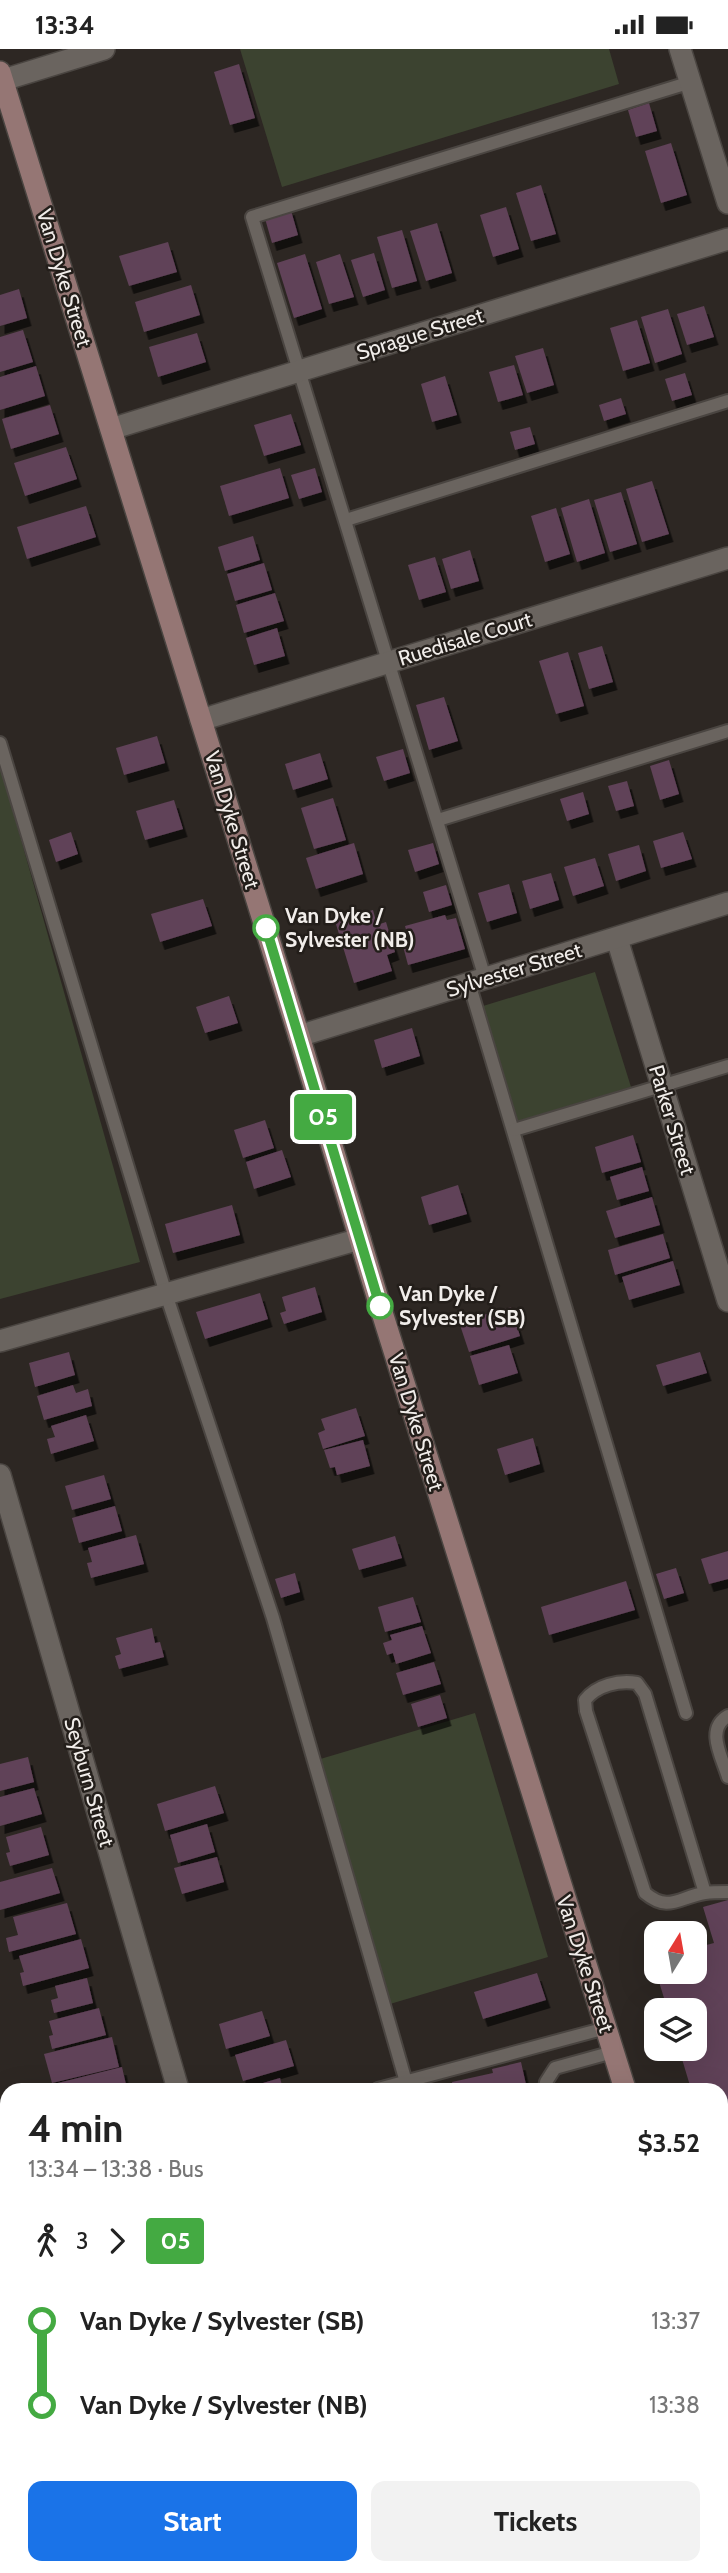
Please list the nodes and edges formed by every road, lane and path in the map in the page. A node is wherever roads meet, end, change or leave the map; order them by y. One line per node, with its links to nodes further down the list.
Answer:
1 (104, 49): 3 (street)
2 (680, 49): 4 (street)
3 (1, 78): 9 (main road, Van Dyke Street)
4 (691, 82): 5 (street); 7 (lane)
5 (728, 202)
6 (728, 239): 7 (street, Sprague Street)
7 (299, 371): 9 (street, Sprague Street); 10 (lane)
8 (728, 401): 10 (lane)
9 (111, 429): 13 (main road, Van Dyke Street)
10 (346, 520): 12 (lane)
11 (728, 558): 12 (street, Ruedisale Court)
12 (390, 662): 13 (street, Ruedisale Court); 16 (lane)
13 (201, 720): 20 (main road, Van Dyke Street)
14 (728, 731): 16 (lane)
15 (0, 743): 25 (lane)
16 (438, 820): 19 (lane)
17 (728, 903): 18 (street, Sylvester Street)
18 (617, 939): 19 (street, Sylvester Street); 22 (street, Parker Street)
19 (477, 981): 20 (street, Sylvester Street); 23 (lane)
20 (299, 1036): 24 (main road, Van Dyke Street)
21 (728, 1066): 22 (lane)
22 (662, 1086): 23 (lane); 26 (street, Parker Street)
23 (513, 1131): 29 (lane)
24 (360, 1239): 25 (street); 34 (main road, Van Dyke Street)
25 (166, 1294): 27 (street); 36 (lane)
26 (728, 1301)
27 (0, 1341)
28 (0, 1475): 37 (street, Seyburn Street)
29 (686, 1713)
30 (728, 1716): 31 (lane)
31 (728, 1777)
32 (728, 1892): 33 (lane)
33 (705, 1893): 33 (lane)
34 (606, 2028): 35 (main road, Van Dyke Street); 36 (lane)
35 (613, 2052): 39 (lane); 40 (main road, Van Dyke Street)
36 (406, 2082): 38 (lane)
37 (176, 2083)
38 (402, 2083)
39 (546, 2083)
40 (623, 2083)

